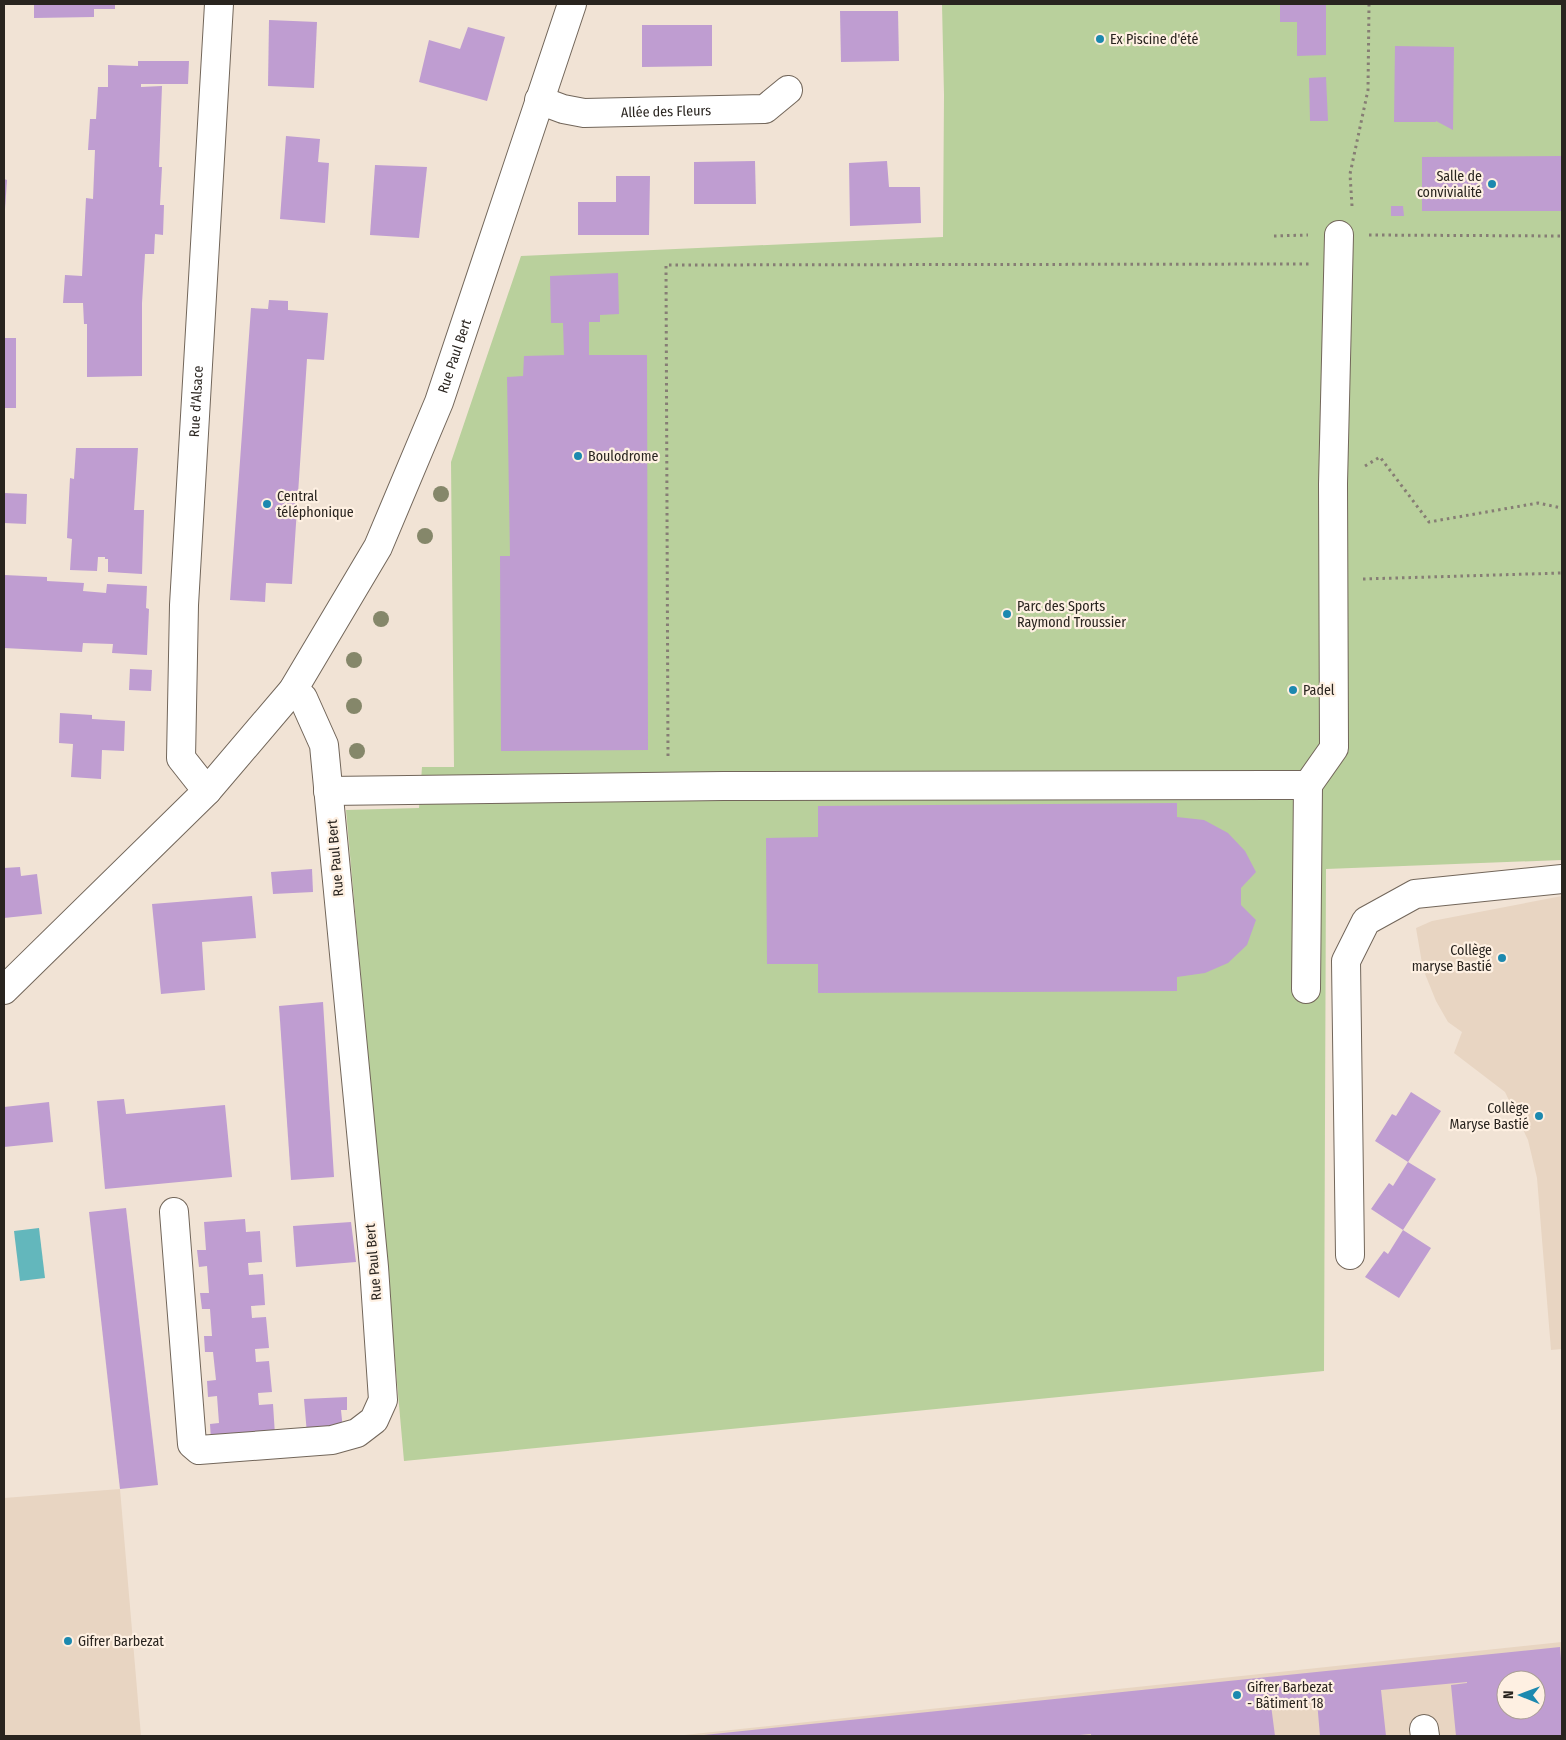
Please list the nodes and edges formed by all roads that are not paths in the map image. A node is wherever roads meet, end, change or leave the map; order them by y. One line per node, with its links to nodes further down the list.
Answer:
1 (218, 4): 9 (street, Rue d'Alsace)
2 (572, 4): 4 (street, Rue Paul Bert)
3 (788, 90): 4 (street, Allée des Fleurs)
4 (539, 100): 6 (street, Rue Paul Bert)
5 (1346, 235): 7 (street)
6 (293, 690): 8 (street, Rue Paul Bert); 9 (street, Rue Paul Bert)
7 (1308, 785): 8 (street); 11 (street)
8 (328, 790): 13 (street, Rue Paul Bert)
9 (207, 791): 12 (street, Rue Paul Bert)
10 (1562, 879): 14 (street)
11 (1306, 989)
12 (4, 990)
13 (174, 1212)
14 (1350, 1256)

